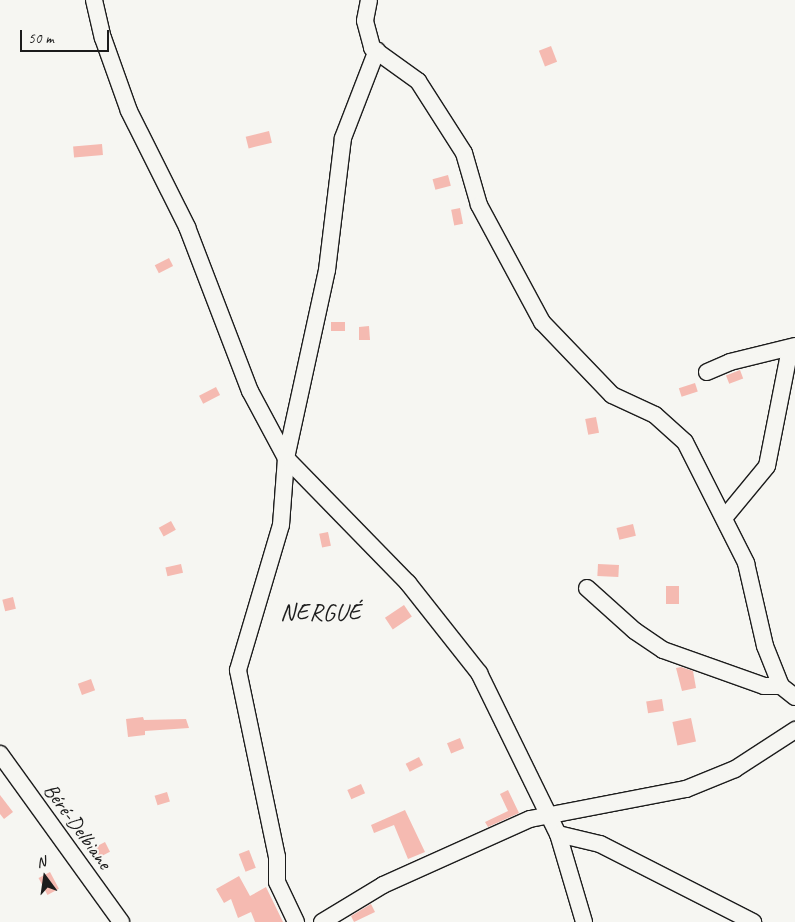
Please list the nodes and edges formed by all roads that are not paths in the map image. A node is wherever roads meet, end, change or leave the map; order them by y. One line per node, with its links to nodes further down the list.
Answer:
1 (94, 0): 6 (street)
2 (369, 0): 3 (street)
3 (377, 50): 6 (street); 7 (street)
4 (792, 348): 5 (street); 7 (street)
5 (707, 372)
6 (286, 458): 13 (street); 16 (street)
7 (725, 518): 9 (street)
8 (588, 588): 9 (street)
9 (781, 686): 10 (street)
10 (795, 696)
11 (795, 730): 13 (street)
12 (0, 754): 15 (street, Béré-Delbiane)
13 (547, 816): 14 (street); 17 (street)
14 (558, 834): 18 (street); 19 (street)
15 (121, 922)
16 (296, 922)
17 (322, 922)
18 (584, 922)
19 (753, 922)

